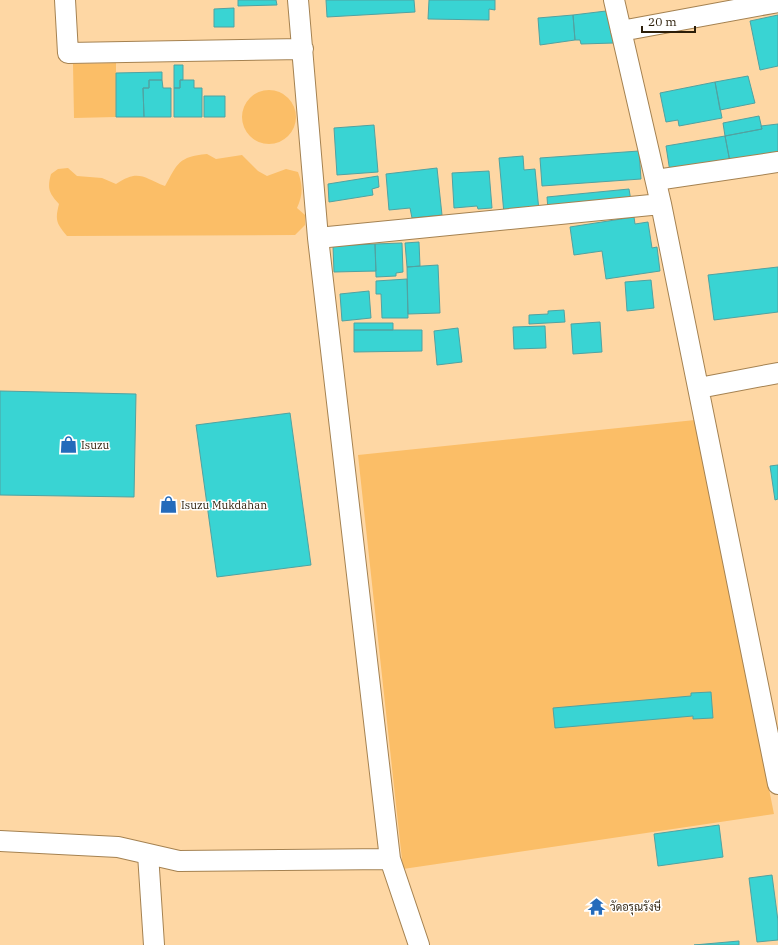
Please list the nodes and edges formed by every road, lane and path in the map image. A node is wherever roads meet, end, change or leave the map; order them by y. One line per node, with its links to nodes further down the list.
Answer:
1 (66, 0): 6 (street)
2 (298, 0): 6 (street)
3 (614, 0): 5 (street)
4 (778, 2): 5 (street)
5 (621, 31): 8 (street)
6 (303, 49): 10 (street)
7 (778, 162): 8 (street)
8 (656, 180): 9 (street)
9 (661, 204): 10 (street); 12 (street)
10 (318, 238): 16 (street)
11 (778, 373): 12 (street)
12 (699, 388): 13 (street)
13 (778, 784)
14 (0, 842): 15 (street)
15 (148, 854): 16 (street); 17 (street)
16 (390, 859): 18 (street)
17 (154, 945)
18 (419, 945)

